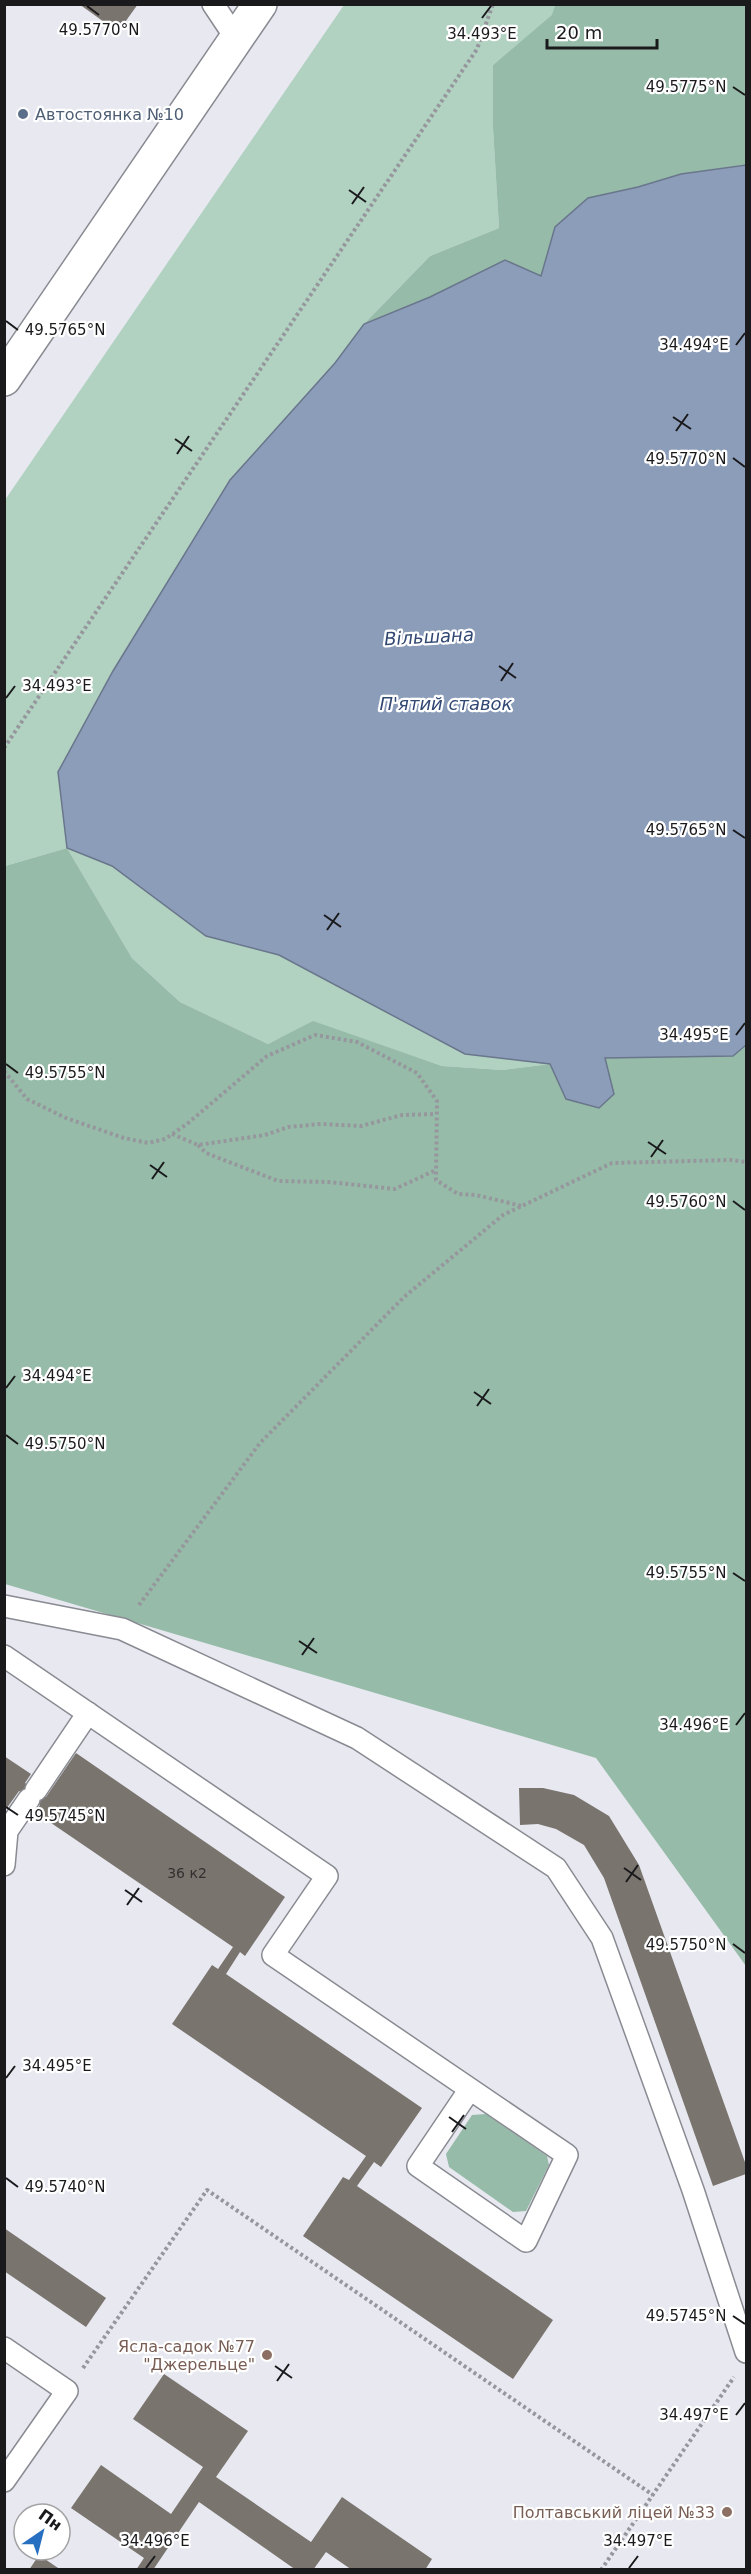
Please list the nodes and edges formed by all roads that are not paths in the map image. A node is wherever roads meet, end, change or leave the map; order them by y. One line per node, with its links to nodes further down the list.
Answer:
1 (213, 4): 3 (lane)
2 (260, 4): 3 (main road)
3 (237, 40): 4 (main road)
4 (4, 379)
5 (4, 1606): 11 (lane)
6 (4, 1656): 7 (lane)
7 (88, 1713): 8 (lane); 9 (lane)
8 (4, 1865)
9 (470, 2090): 9 (lane)
10 (4, 2348): 12 (lane)
11 (743, 2361)
12 (4, 2481)

